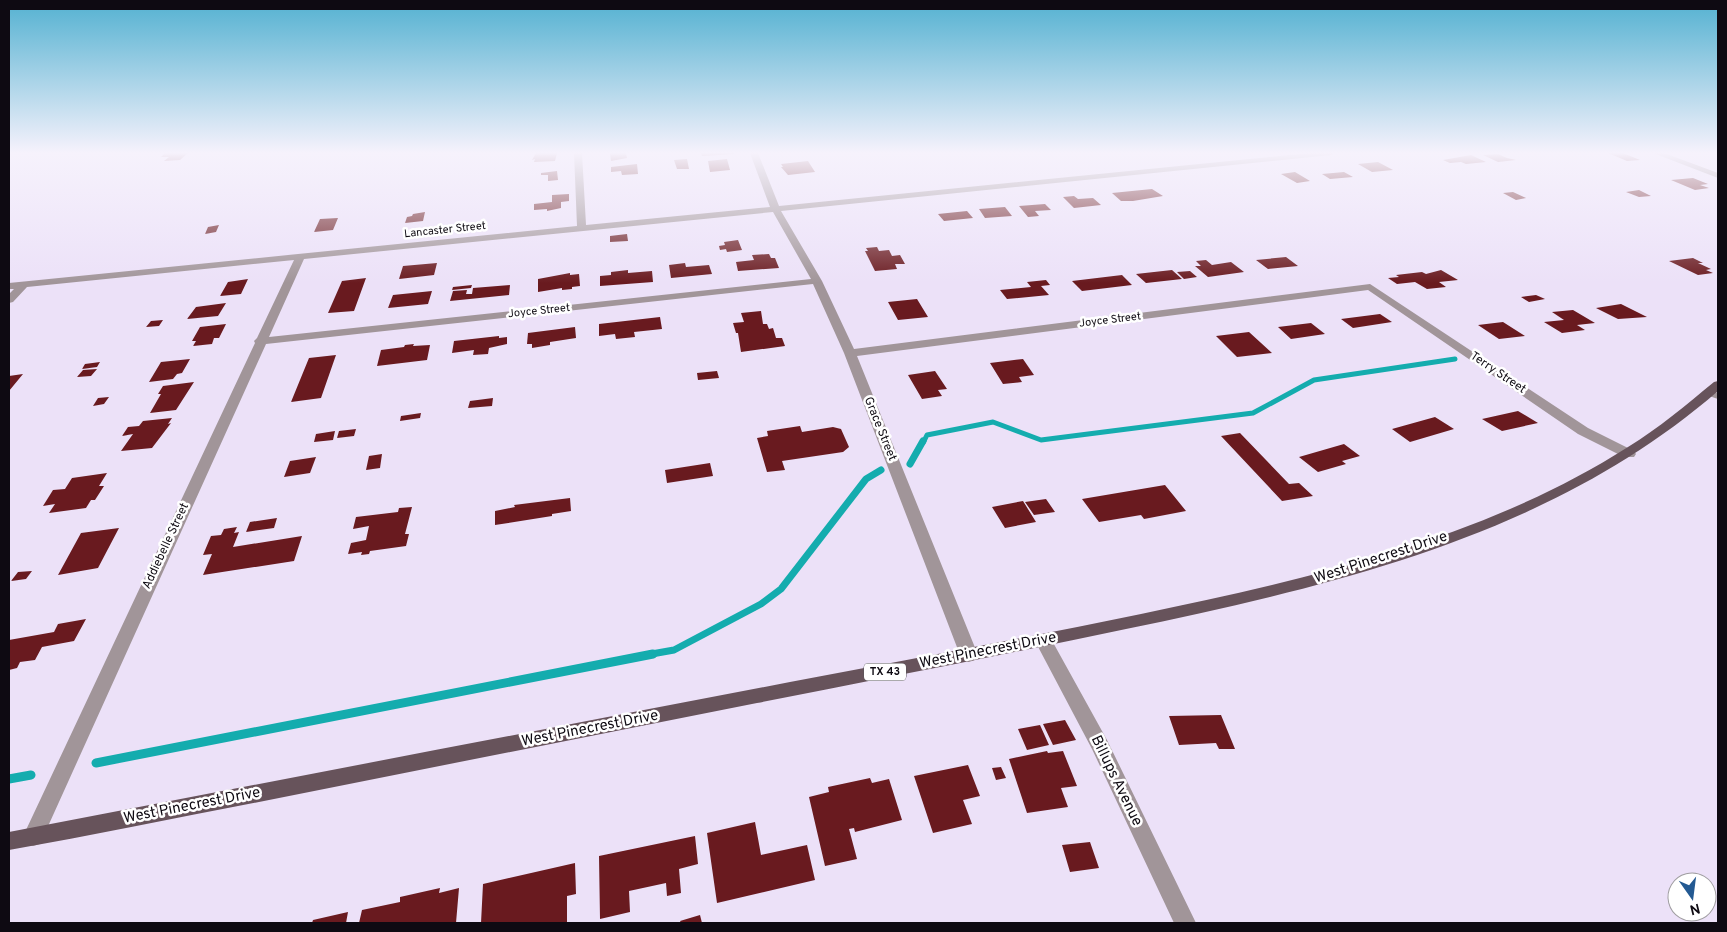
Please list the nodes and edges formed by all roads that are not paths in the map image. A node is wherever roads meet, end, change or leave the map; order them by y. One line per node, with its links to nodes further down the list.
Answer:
1 (580, 196): 5 (street)
2 (771, 196): 4 (street, Grace Street)
3 (908, 196): 4 (street, Lancaster Street)
4 (776, 210): 5 (street, Lancaster Street); 7 (street, Grace Street)
5 (582, 228): 6 (street, Lancaster Street)
6 (301, 256): 8 (street, Lancaster Street); 12 (street, Addiebelle Street)
7 (817, 281): 12 (street, Joyce Street); 13 (street, Grace Street)
8 (23, 285): 9 (street, Lancaster Street); 11 (street)
9 (9, 286)
10 (1370, 287): 13 (street, Joyce Street); 15 (street, Terry Street)
11 (9, 300)
12 (260, 341): 18 (street, Addiebelle Street)
13 (850, 353): 17 (street, Grace Street)
14 (1715, 391): 15 (main road, West Pinecrest Drive / TX 43)
15 (1628, 454): 16 (main road, West Pinecrest Drive / TX 43)
16 (1044, 641): 17 (main road, West Pinecrest Drive / TX 43); 20 (street, Billups Avenue)
17 (969, 655): 18 (main road, West Pinecrest Drive / TX 43)
18 (33, 837): 19 (main road, West Pinecrest Drive / TX 43)
19 (9, 842)
20 (1185, 923)

